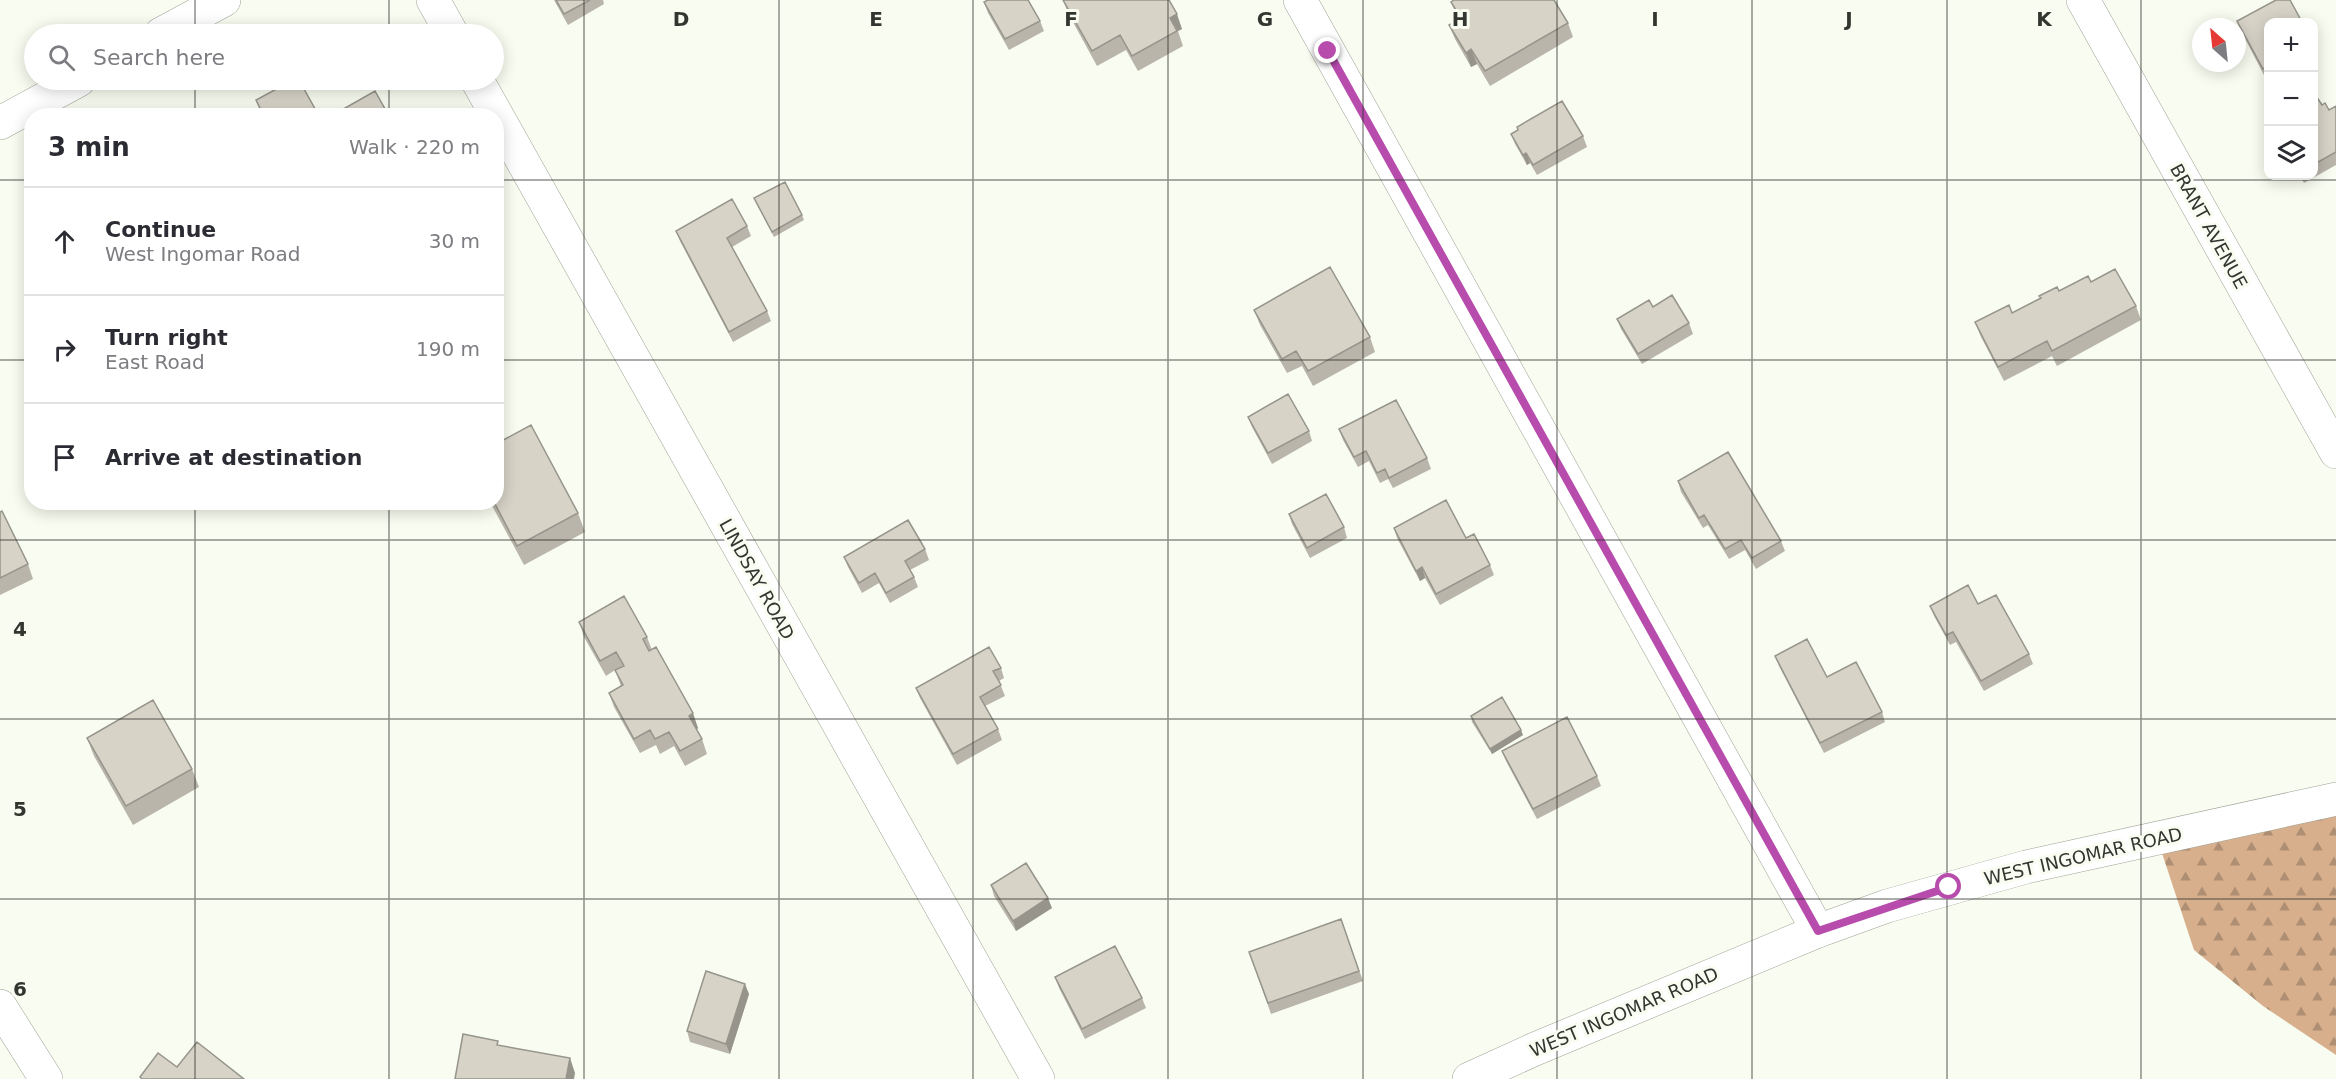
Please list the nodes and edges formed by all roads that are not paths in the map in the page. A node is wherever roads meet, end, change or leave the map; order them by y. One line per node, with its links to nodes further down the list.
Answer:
1 (224, 0): 5 (street)
2 (433, 0): 6 (street)
3 (1300, 0): 16 (street)
4 (2083, 0): 14 (street, BRANT AVENUE)
5 (180, 24)
6 (446, 24)
7 (61, 90): 9 (street)
8 (483, 90): 10 (street, LINDSAY ROAD)
9 (28, 108)
10 (493, 108)
11 (24, 110): 12 (street)
12 (0, 123)
13 (504, 128): 19 (street, LINDSAY ROAD)
14 (2336, 452)
15 (2336, 799): 16 (street, WEST INGOMAR ROAD)
16 (1818, 931): 20 (street, WEST INGOMAR ROAD)
17 (0, 1006): 18 (street)
18 (46, 1079)
19 (1038, 1079)
20 (1469, 1079)

